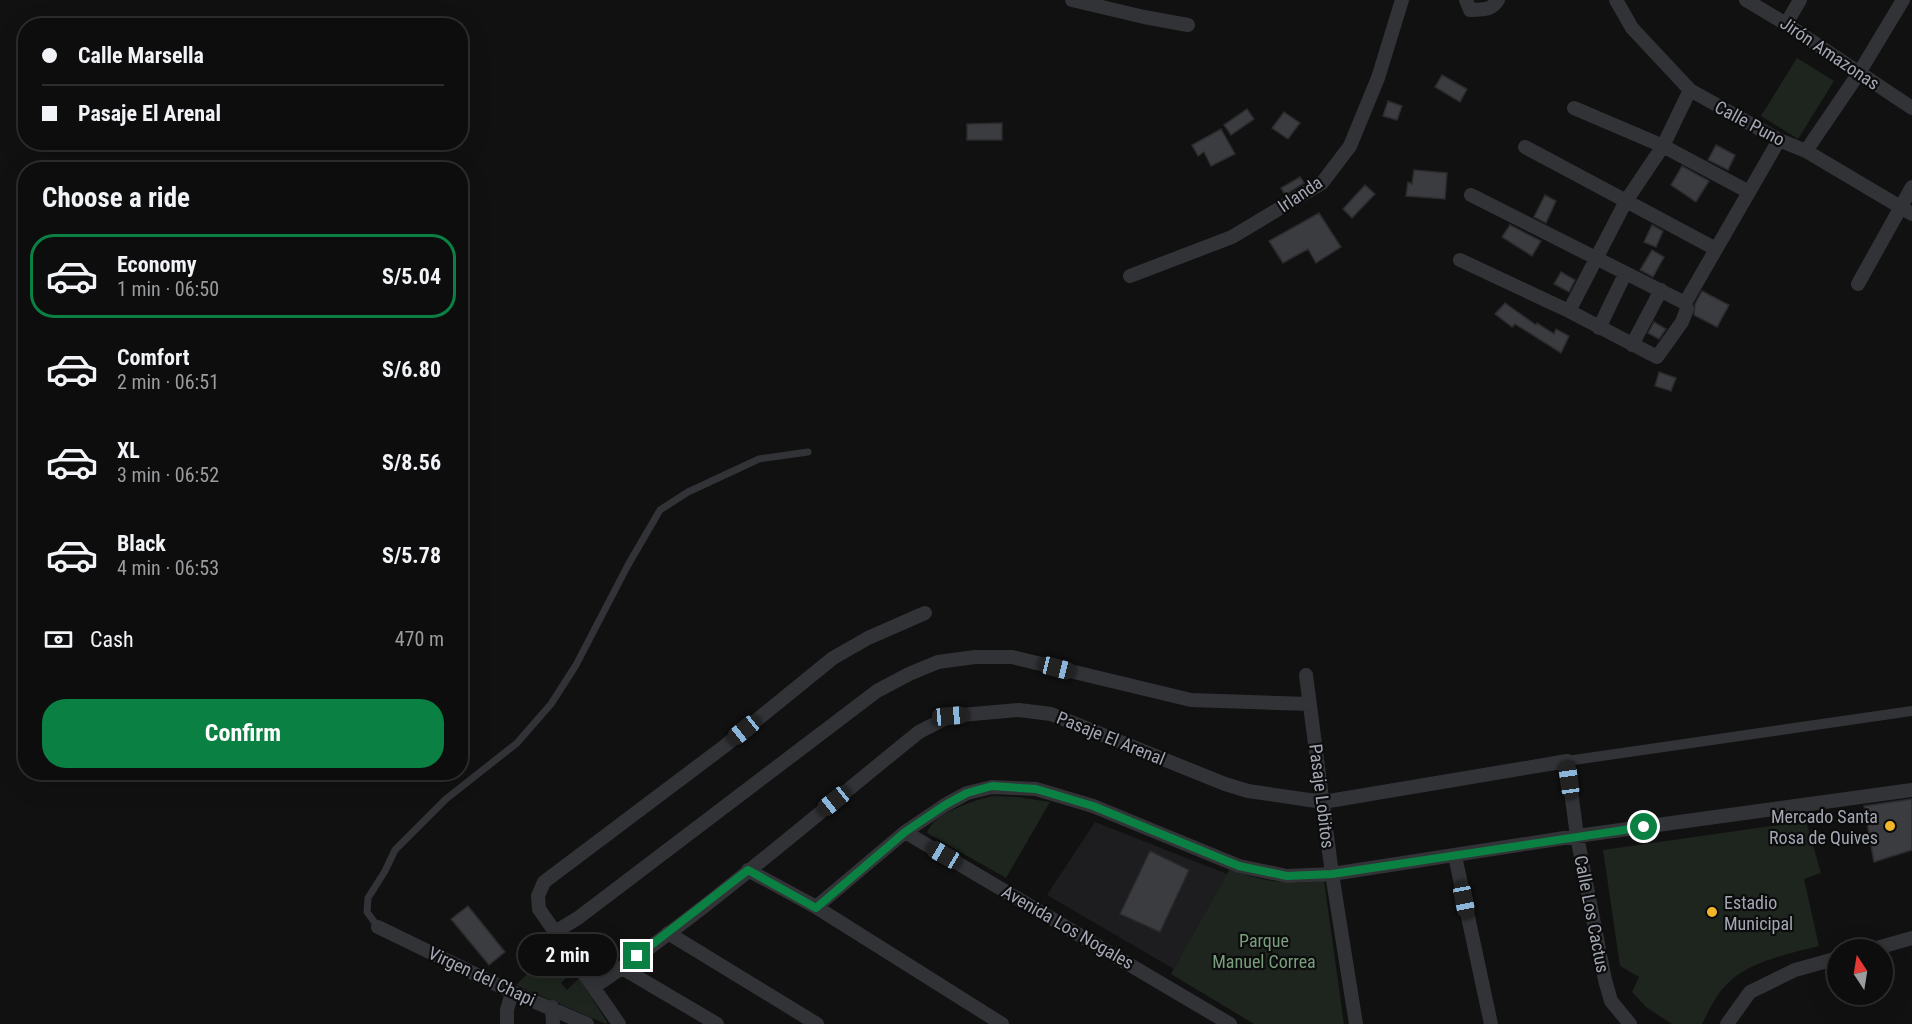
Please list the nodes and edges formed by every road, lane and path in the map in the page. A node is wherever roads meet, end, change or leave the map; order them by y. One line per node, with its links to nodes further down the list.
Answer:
1 (1072, 0): 10 (street)
2 (1402, 0): 28 (street, Irlanda)
3 (1466, 0): 4 (street)
4 (1498, 0)
5 (1616, 0): 12 (street, Calle Puno)
6 (1746, 0): 9 (street, Jirón Amazonas)
7 (1800, 0): 9 (street)
8 (1902, 0): 11 (street)
9 (1786, 24): 11 (street, Jirón Amazonas)
10 (1188, 25)
11 (1859, 73): 14 (street, Jirón Amazonas); 18 (street)
12 (1690, 90): 15 (street, Calle Puno); 16 (street)
13 (1574, 108): 16 (street)
14 (1912, 108)
15 (1779, 140): 18 (street, Calle Puno); 20 (street)
16 (1663, 146): 20 (street); 22 (street)
17 (1525, 147): 22 (street)
18 (1806, 151): 23 (street, Calle Puno)
19 (1912, 187): 23 (street)
20 (1749, 192): 24 (street)
21 (1471, 195): 25 (street)
22 (1626, 201): 24 (street); 25 (street)
23 (1906, 211): 29 (street)
24 (1716, 249): 31 (street)
25 (1598, 258): 27 (street); 32 (street)
26 (1460, 260): 32 (street)
27 (1625, 274): 30 (street); 33 (street)
28 (1130, 276)
29 (1858, 284)
30 (1661, 290): 31 (street); 34 (street)
31 (1685, 303): 34 (street)
32 (1569, 311): 33 (street)
33 (1599, 328): 34 (street)
34 (1632, 345)
35 (808, 452): 49 (lane)
36 (925, 613): 50 (street)
37 (1306, 675): 38 (street, Pasaje Lobitos)
38 (1310, 704): 42 (street, Pasaje Lobitos); 50 (street)
39 (1912, 711): 40 (street)
40 (1566, 761): 42 (street, Pasaje El Arenal); 44 (street, Calle Los Cactus)
41 (1912, 790): 44 (street)
42 (1323, 802): 46 (street, Pasaje El Arenal); 47 (street, Pasaje Lobitos)
43 (905, 832): 47 (street); 48 (street); 66 (street, Avenida Los Nogales)
44 (1576, 836): 45 (street); 69 (street, Calle Los Cactus)
45 (1455, 856): 47 (street); 68 (street)
46 (748, 870): 48 (street); 51 (street, Pasaje El Arenal)
47 (1332, 874): 67 (street, Pasaje Lobitos)
48 (816, 908): 65 (street)
49 (378, 927): 57 (street, Virgen del Chapi)
50 (555, 932): 56 (street)
51 (668, 933): 55 (street, Pasaje El Arenal); 64 (street)
52 (1912, 938): 53 (street)
53 (1893, 943)
54 (1827, 961): 70 (street)
55 (622, 968): 56 (street, Pasaje El Arenal); 63 (street)
56 (594, 987): 62 (street)
57 (512, 992): 58 (street, Virgen del Chapi); 59 (street)
58 (552, 1007): 60 (street); 61 (street, Virgen del Chapi)
59 (507, 1024)
60 (553, 1024)
61 (587, 1024)
62 (619, 1024)
63 (717, 1024)
64 (817, 1024)
65 (1002, 1024)
66 (1229, 1024)
67 (1356, 1024)
68 (1491, 1024)
69 (1630, 1024)
70 (1727, 1024)

